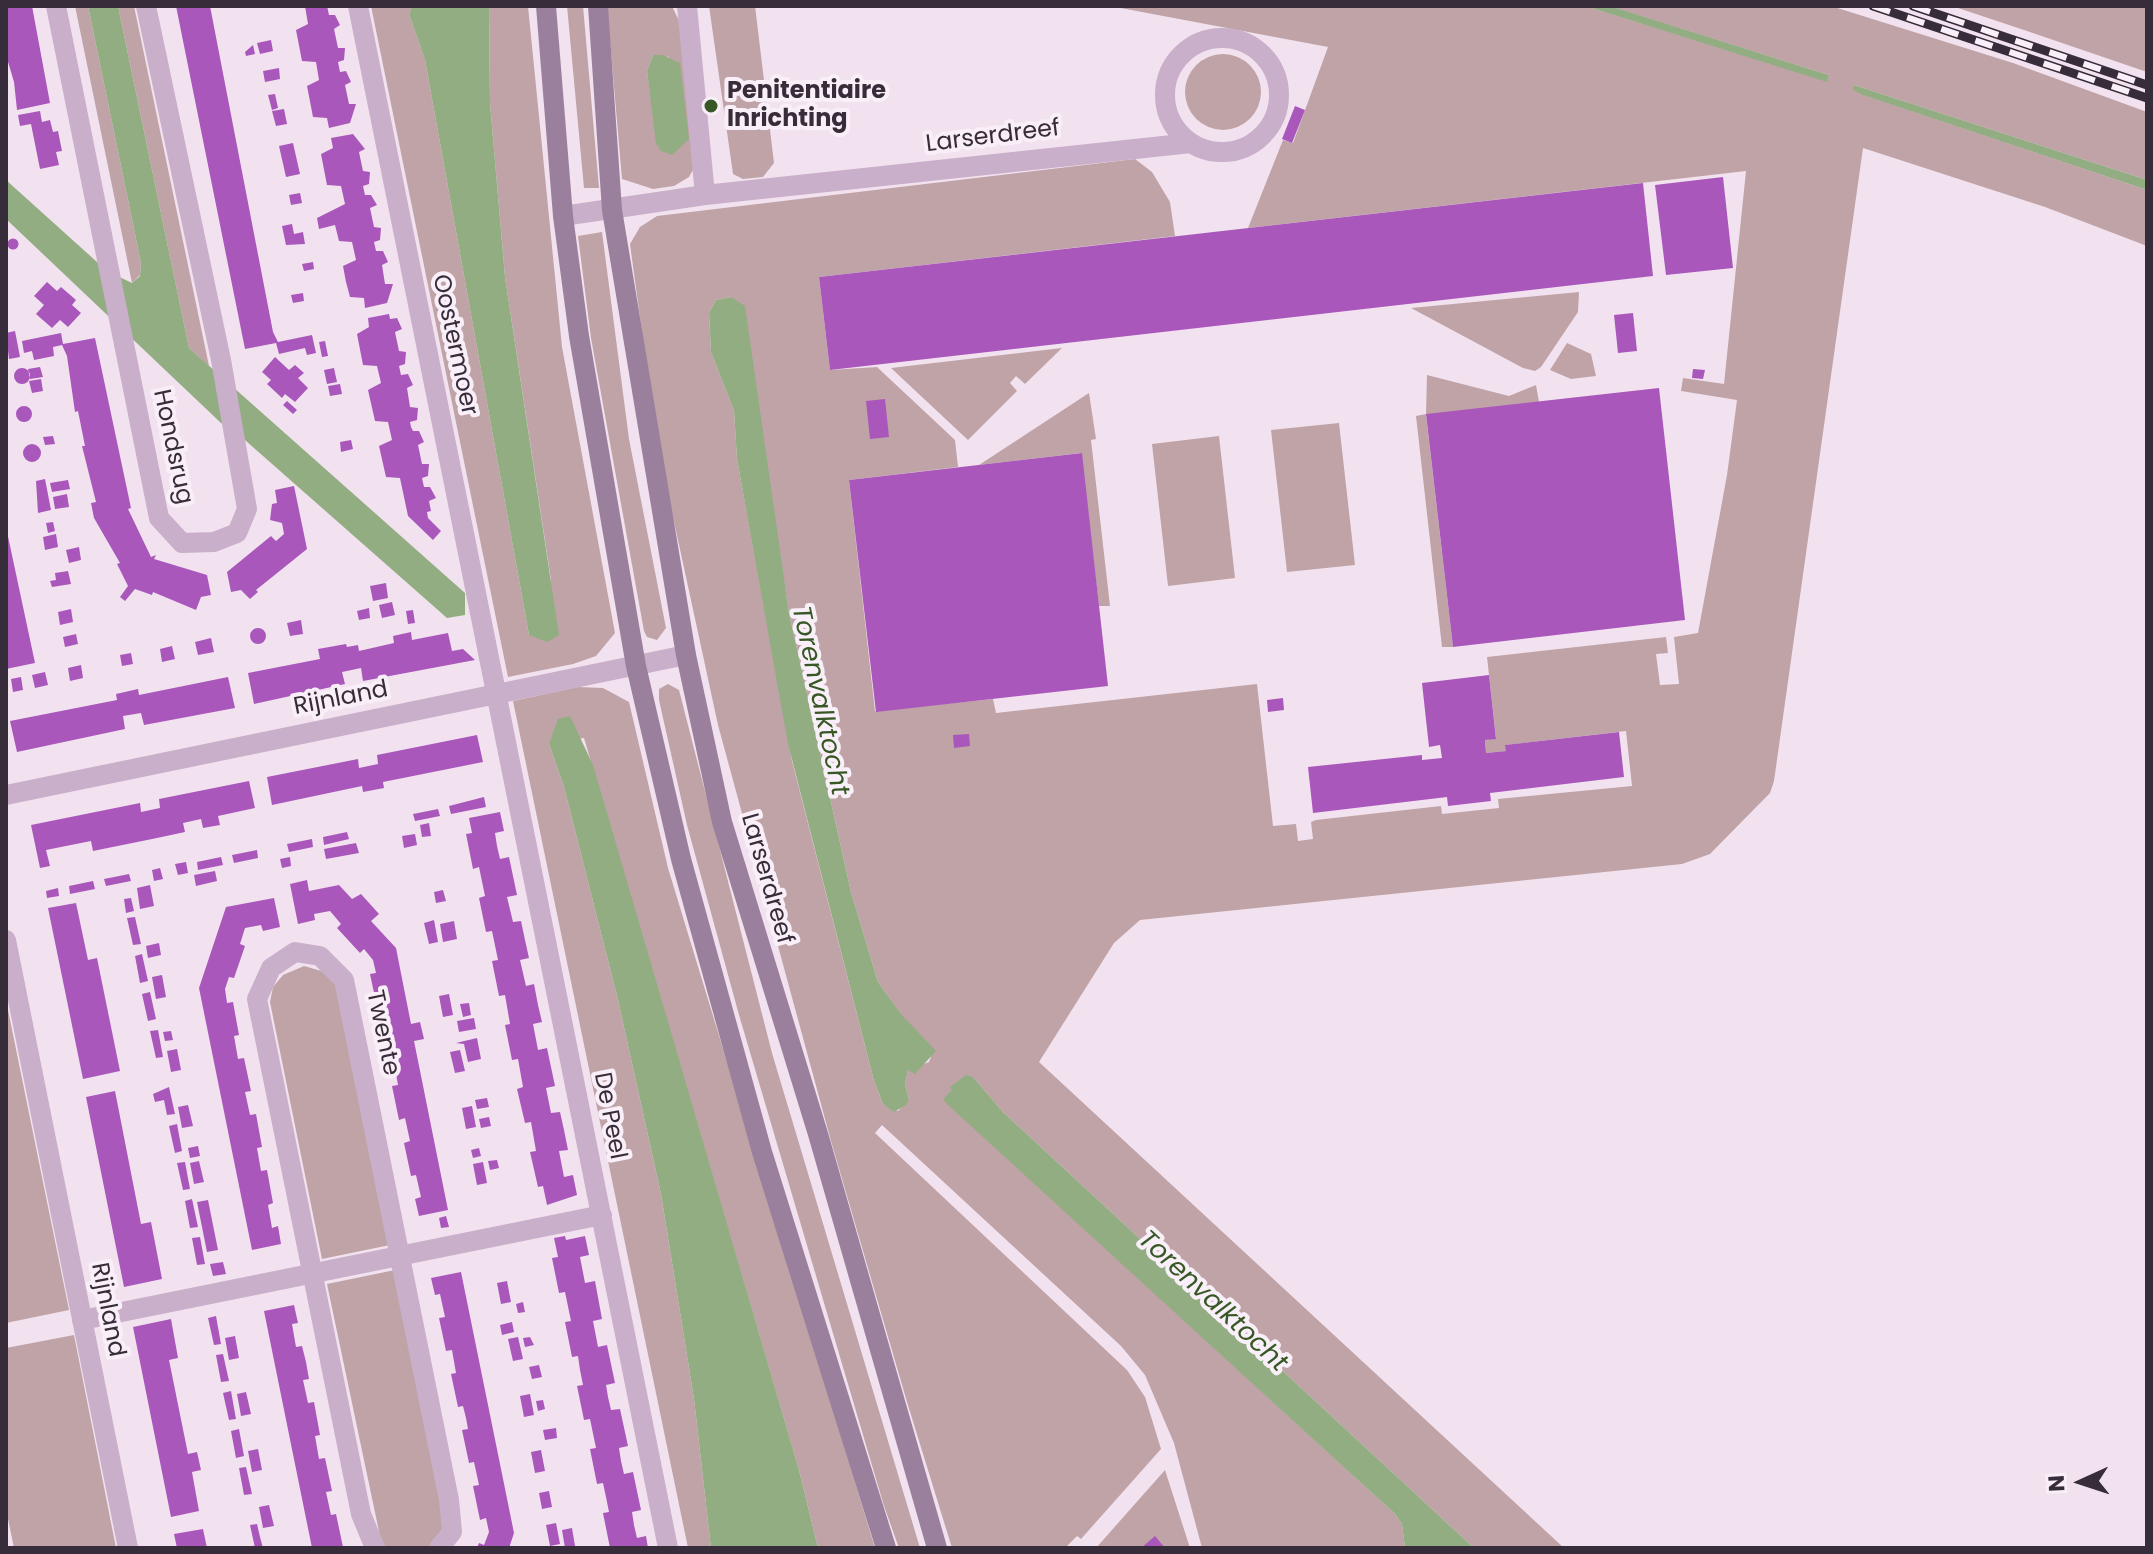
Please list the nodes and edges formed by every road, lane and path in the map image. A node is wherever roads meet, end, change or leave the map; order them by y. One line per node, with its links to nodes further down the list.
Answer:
1 (56, 6): 2 (street, Hondsrug)
2 (146, 6)
3 (358, 6): 13 (street, Oostermoer)
4 (546, 6): 10 (main road)
5 (598, 6): 9 (main road, Larserdreef)
6 (687, 6): 8 (street)
7 (1191, 143): 7 (street, Larserdreef); 8 (street, Larserdreef)
8 (705, 195): 9 (street, Larserdreef)
9 (612, 210): 10 (street, Larserdreef); 11 (main road, Larserdreef)
10 (563, 216): 12 (main road)
11 (686, 655): 12 (street, Rijnland); 25 (main road, Larserdreef)
12 (636, 666): 13 (street, Rijnland); 24 (main road)
13 (499, 695): 14 (street, Rijnland); 16 (street, De Peel)
14 (6, 795)
15 (6, 940): 19 (street, Rijnland)
16 (602, 1215): 17 (street); 23 (street, De Peel)
17 (402, 1253): 18 (street); 18 (street, Twente); 22 (street, Twente)
18 (312, 1271): 19 (street); 21 (street, Twente)
19 (82, 1320): 20 (street, Rijnland)
20 (128, 1548)
21 (375, 1548)
22 (439, 1548)
23 (668, 1548)
24 (886, 1548)
25 (937, 1548)

